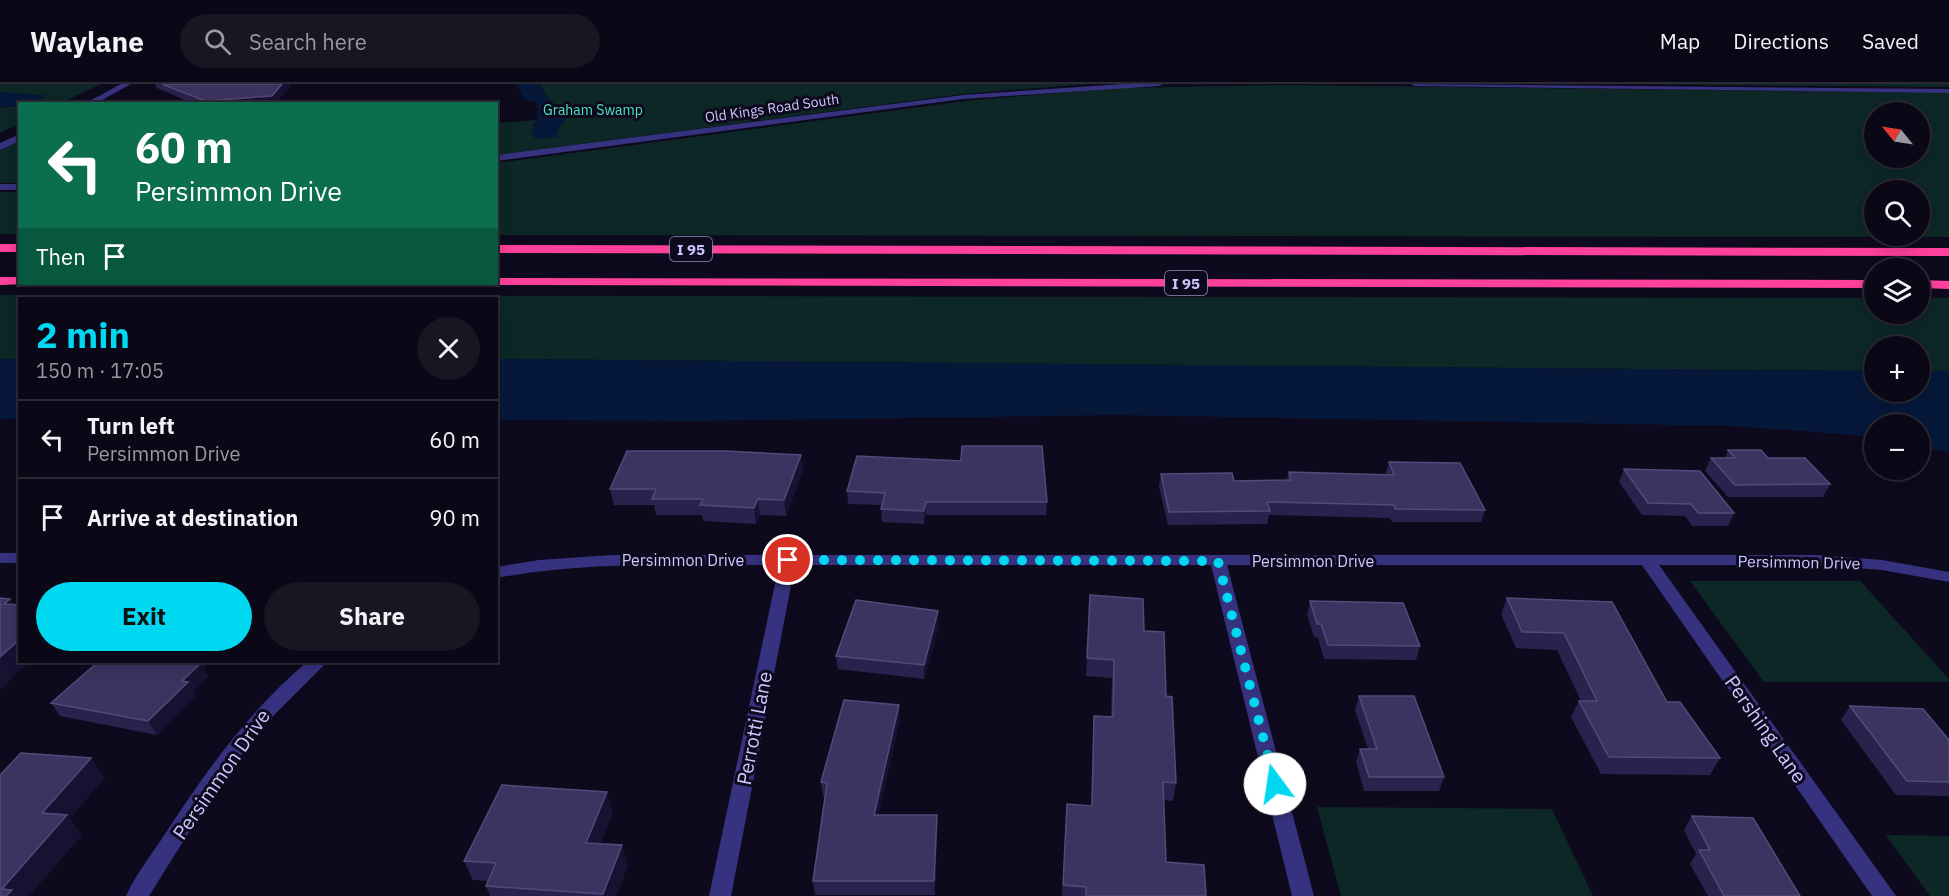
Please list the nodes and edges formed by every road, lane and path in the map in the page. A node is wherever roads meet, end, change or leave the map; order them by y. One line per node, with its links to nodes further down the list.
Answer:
1 (127, 84): 5 (street)
2 (1159, 84): 8 (street, Old Kings Road South)
3 (1415, 84): 4 (street)
4 (1949, 91)
5 (92, 102)
6 (18, 138): 7 (street)
7 (0, 147)
8 (498, 158)
9 (0, 187): 10 (street)
10 (18, 187)
11 (0, 248): 12 (highway)
12 (18, 248)
13 (498, 249): 14 (highway, I 95)
14 (1949, 252)
15 (0, 281): 16 (highway)
16 (18, 281)
17 (498, 282): 18 (highway, I 95)
18 (1864, 284)
19 (1930, 284): 20 (highway)
20 (1949, 285)
21 (0, 558): 22 (street)
22 (18, 558)
23 (788, 560): 24 (street, Persimmon Drive); 26 (street, Persimmon Drive); 30 (street, Perrotti Lane)
24 (1218, 561): 25 (street, Persimmon Drive); 31 (street)
25 (1648, 562): 27 (street, Persimmon Drive); 32 (street, Pershing Lane)
26 (498, 573)
27 (1949, 577)
28 (317, 663): 29 (street, Persimmon Drive)
29 (137, 896)
30 (720, 896)
31 (1303, 896)
32 (1885, 896)

